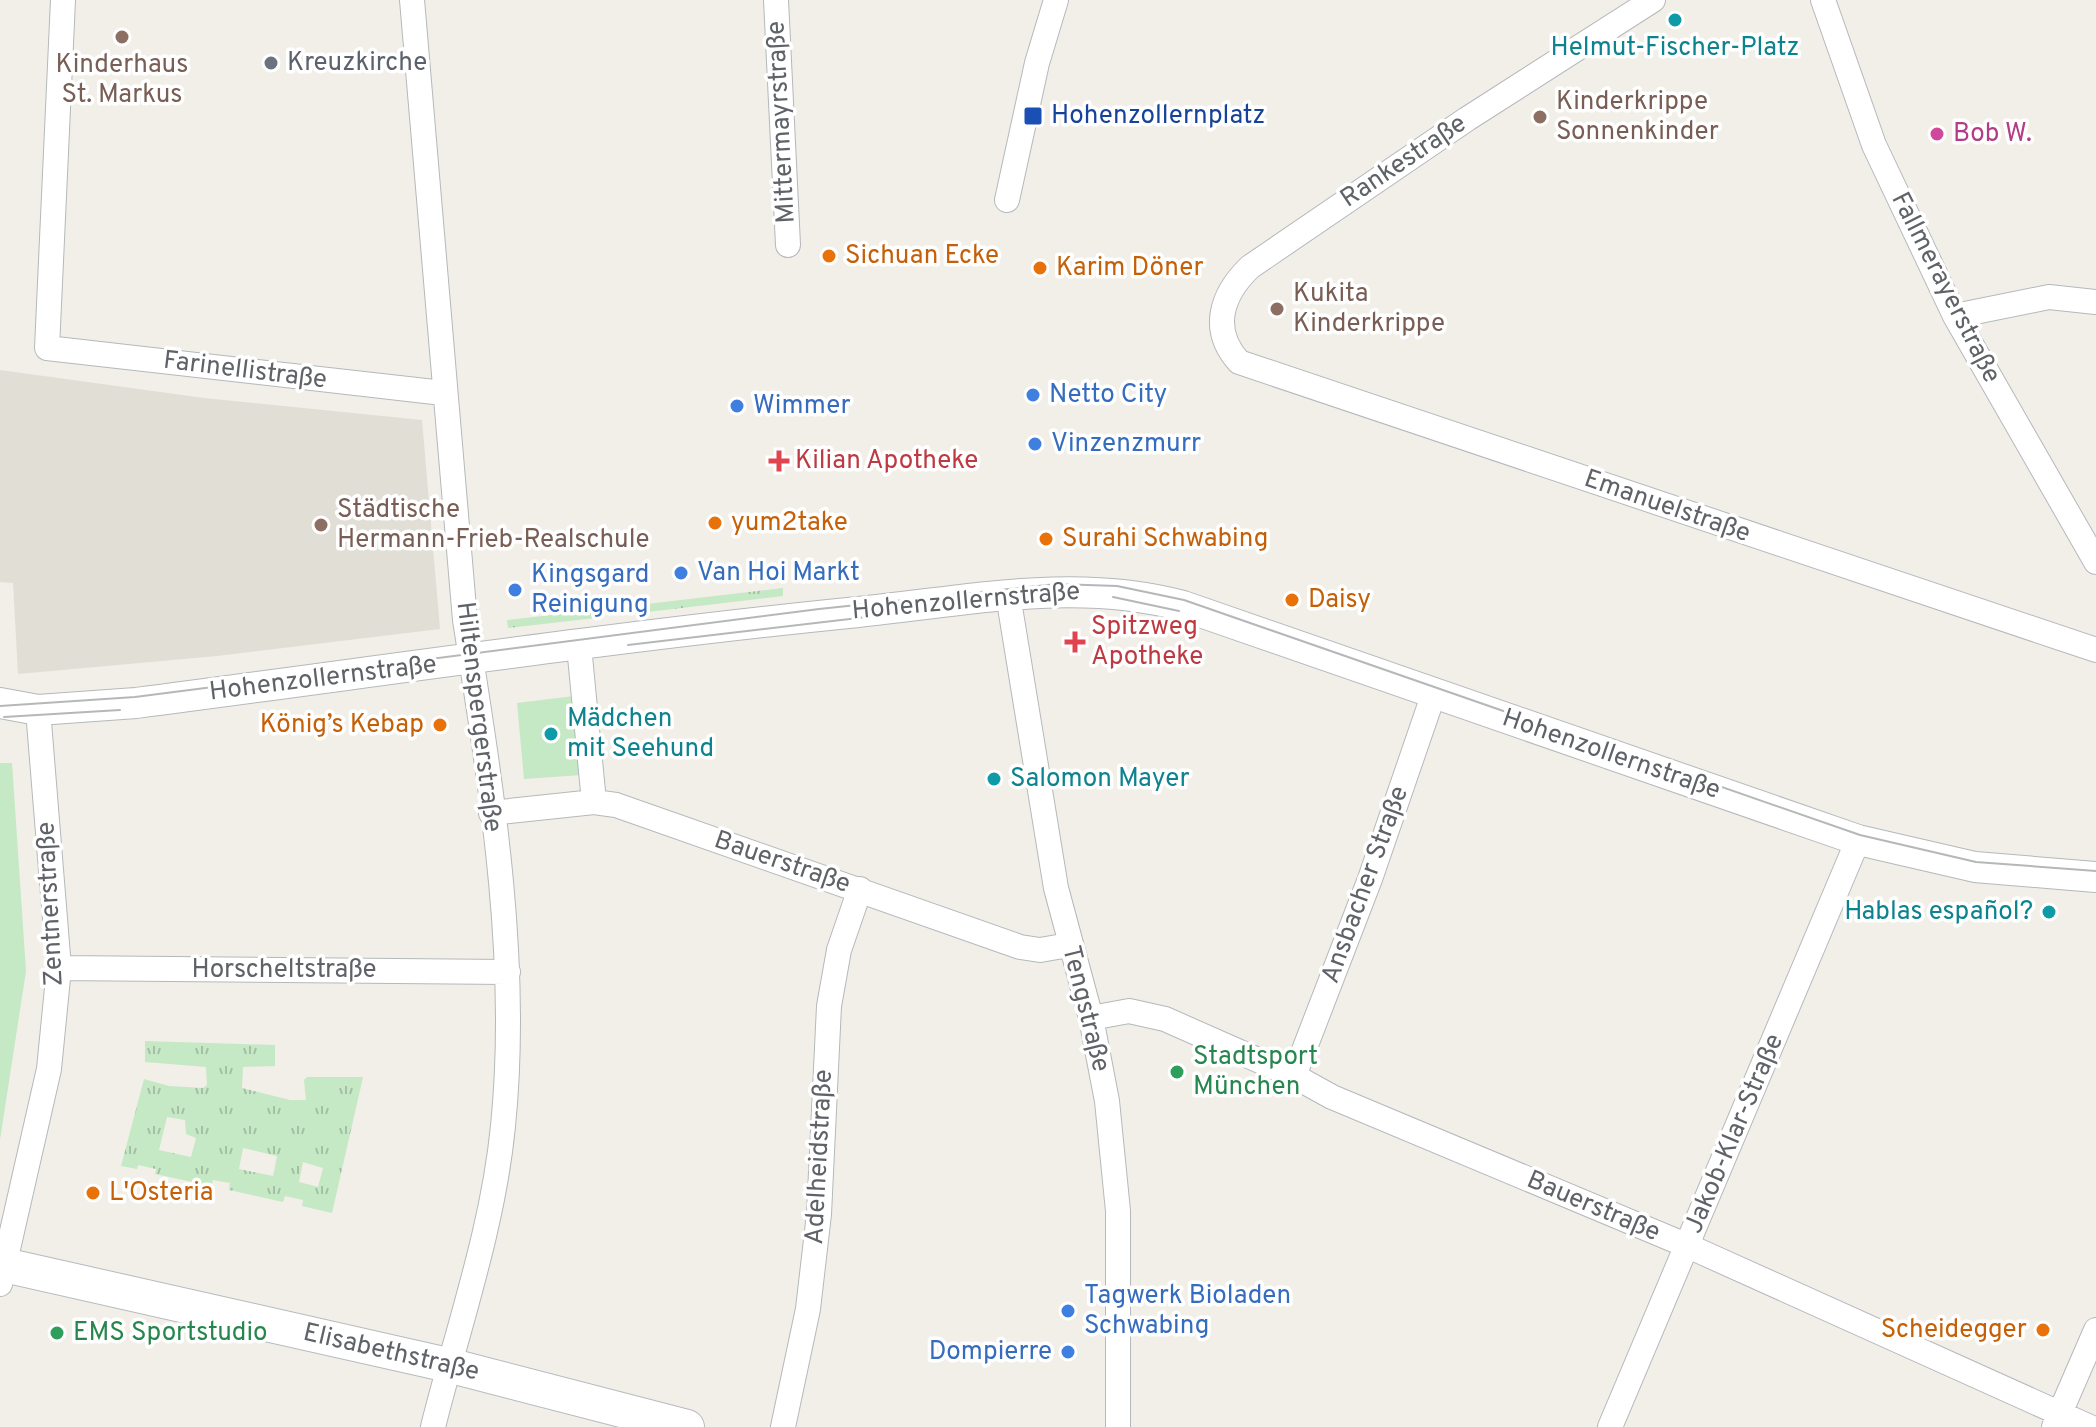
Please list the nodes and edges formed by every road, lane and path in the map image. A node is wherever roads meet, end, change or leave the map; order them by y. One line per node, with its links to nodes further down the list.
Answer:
1 (63, 0): 12 (street, Farinellistraße)
2 (412, 0): 12 (street, Hiltenspergerstraße)
3 (776, 0): 8 (street, Mittermayrstraße)
4 (1056, 0): 7 (street)
5 (1653, 0): 11 (street, Rankestraße)
6 (1823, 0): 10 (street, Fallmerayerstraße)
7 (1007, 200)
8 (788, 245)
9 (2096, 302): 10 (street)
10 (1955, 316): 13 (street, Fallmerayerstraße)
11 (1239, 362): 16 (street, Emanuelstraße)
12 (443, 393): 17 (street, Hiltenspergerstraße)
13 (2096, 562)
14 (1008, 595): 15 (street, Hohenzollernstraße); 18 (street, Hohenzollernstraße); 27 (street, Tengstraße)
15 (579, 646): 17 (street, Hohenzollernstraße); 22 (street)
16 (2096, 650)
17 (472, 659): 20 (street, Hohenzollernstraße); 23 (street, Hiltenspergerstraße)
18 (1434, 693): 24 (street, Hohenzollernstraße); 31 (street, Ansbacher Straße)
19 (0, 703): 20 (street, Hohenzollernstraße)
20 (38, 710): 21 (street, Hohenzollernstraße); 28 (street, Zentnerstraße)
21 (0, 724)
22 (594, 802): 23 (street, Bauerstraße); 26 (street, Bauerstraße)
23 (491, 813): 29 (street, Hiltenspergerstraße)
24 (1858, 840): 25 (street, Hohenzollernstraße); 32 (street, Jakob-Klar-Straße)
25 (2096, 877)
26 (860, 889): 27 (street, Bauerstraße); 39 (street, Adelheidstraße)
27 (1069, 945): 30 (street, Tengstraße)
28 (59, 968): 29 (street, Horscheltstraße); 33 (street, Zentnerstraße)
29 (508, 972): 35 (street, Hiltenspergerstraße)
30 (1091, 1018): 31 (street, Bauerstraße); 40 (street, Tengstraße)
31 (1294, 1076): 32 (street, Bauerstraße)
32 (1688, 1246): 36 (street, Bauerstraße); 41 (street, Jakob-Klar-Straße)
33 (2, 1271): 35 (main road, Elisabethstraße)
34 (2096, 1330): 36 (street)
35 (448, 1365): 37 (street, Hiltenspergerstraße); 38 (main road, Elisabethstraße)
36 (2057, 1421): 42 (street, Bauerstraße)
37 (433, 1427)
38 (687, 1427)
39 (783, 1427)
40 (1118, 1427)
41 (1610, 1427)
42 (2090, 1427)

